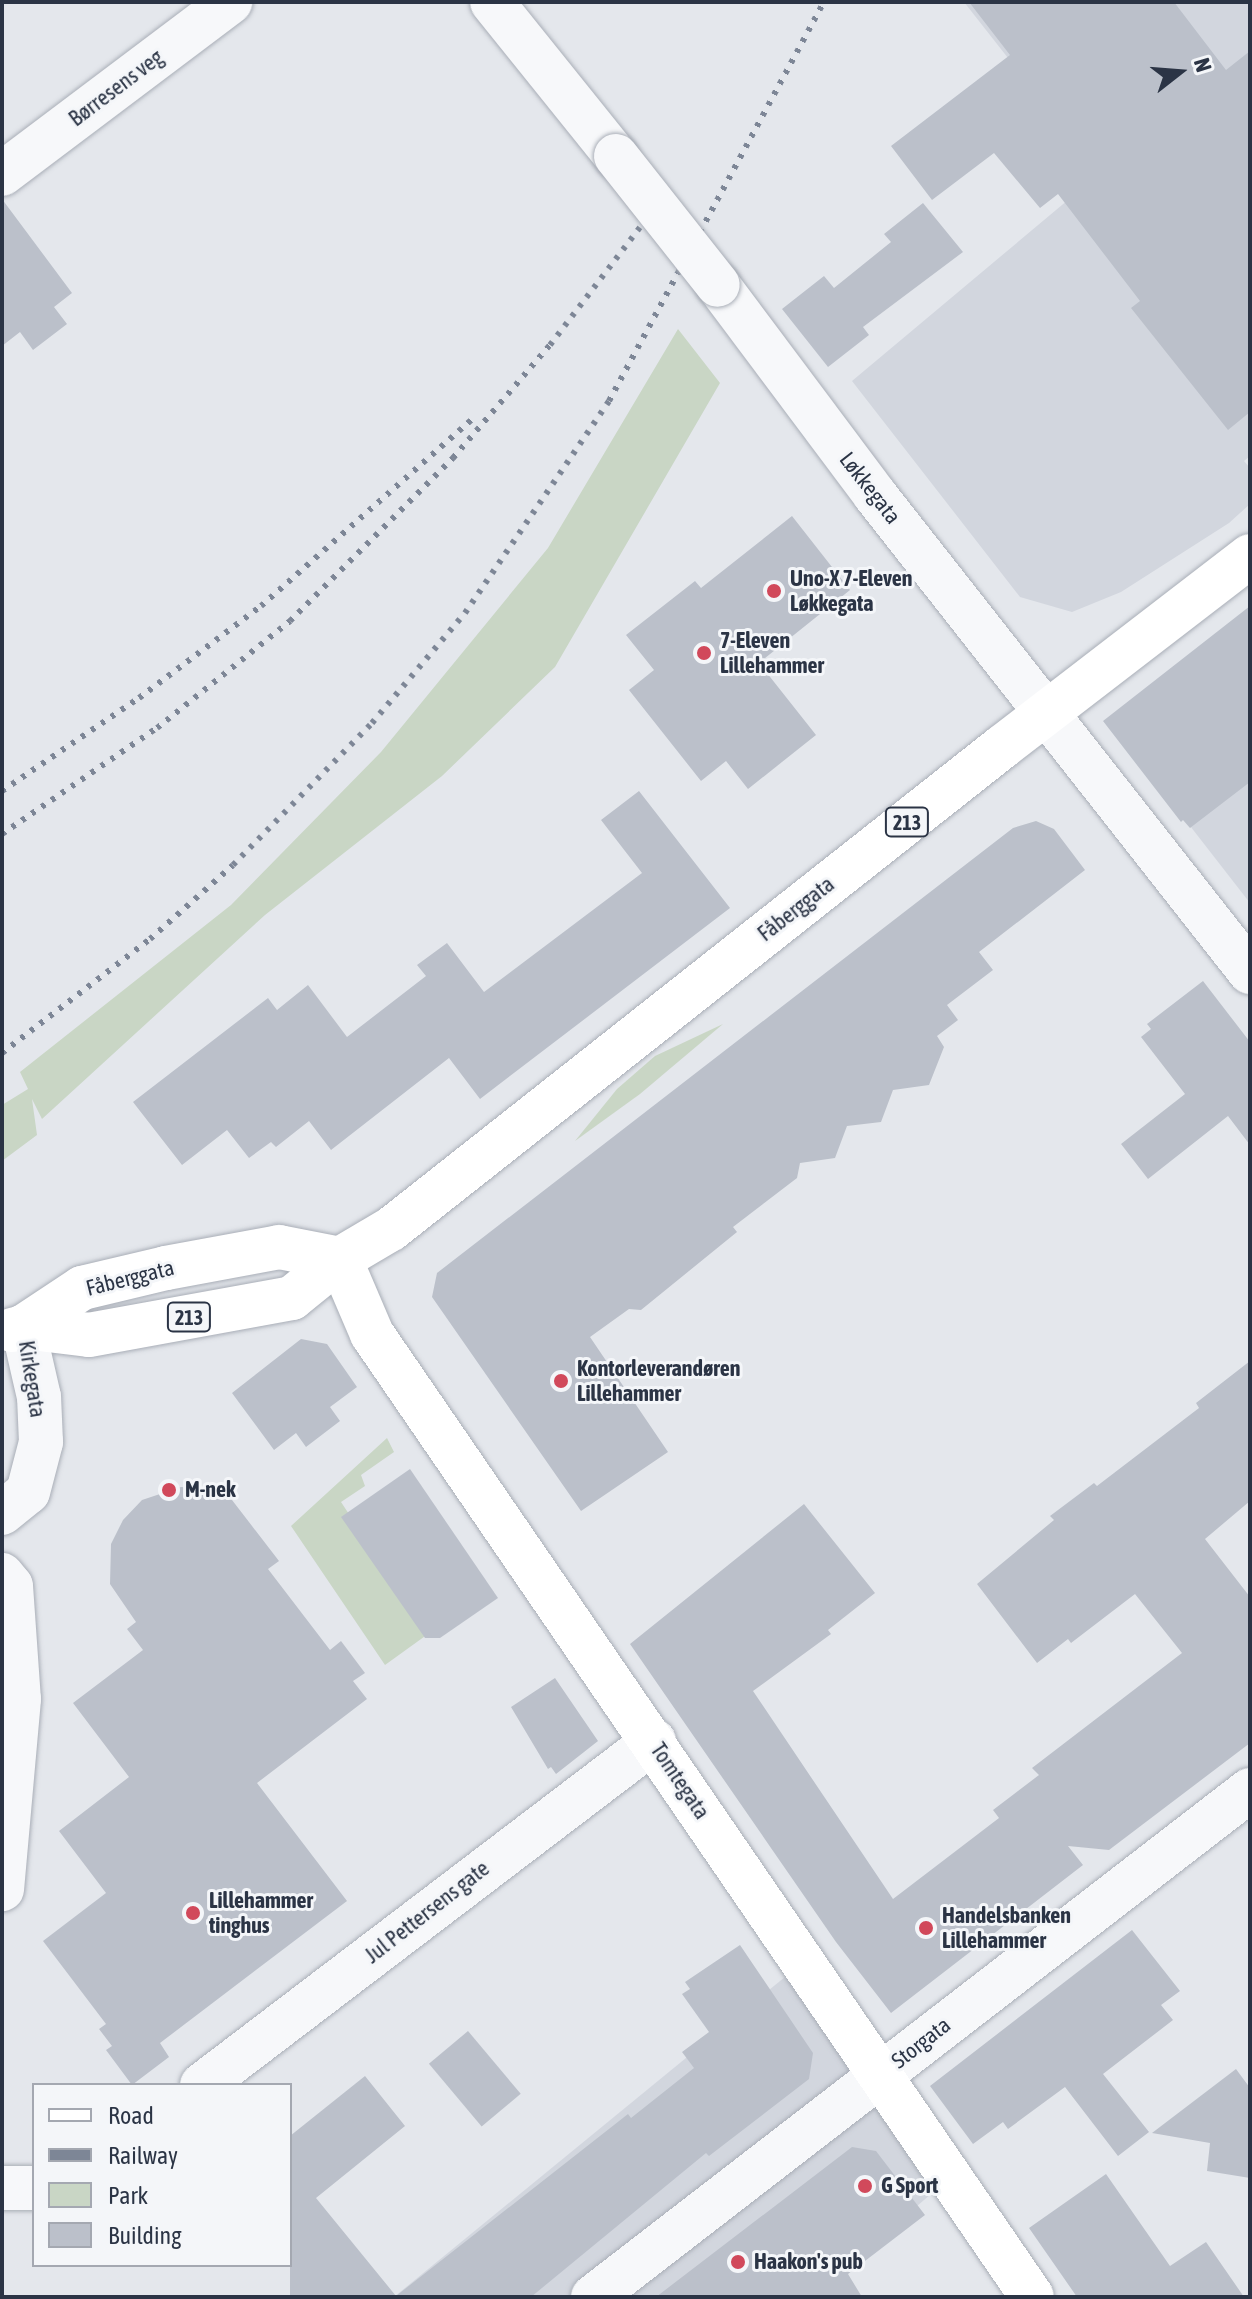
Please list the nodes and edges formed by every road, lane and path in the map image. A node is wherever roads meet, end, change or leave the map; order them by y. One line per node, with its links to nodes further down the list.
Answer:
1 (230, 2): 3 (street, Børresens veg)
2 (492, 2): 5 (street, Løkkegata, bridge)
3 (8, 161)
4 (1250, 556): 5 (main road, Fåberggata / 213)
5 (1048, 711): 6 (street, Løkkegata); 7 (main road, Fåberggata / 213)
6 (1250, 972)
7 (340, 1259): 8 (main road, Fåberggata / 213); 11 (main road, Tomtegata)
8 (13, 1330): 9 (street, Kirkegata)
9 (2, 1513)
10 (2, 1575): 13 (street)
11 (654, 1741): 14 (main road, Tomtegata); 15 (street, Jul Pettersens gate)
12 (1250, 1790): 14 (street, Storgata)
13 (2, 1889)
14 (880, 2075): 18 (street, Storgata); 19 (main road, Tomtegata)
15 (205, 2083)
16 (2, 2188): 17 (street)
17 (32, 2188)
18 (593, 2297)
19 (1032, 2297)

